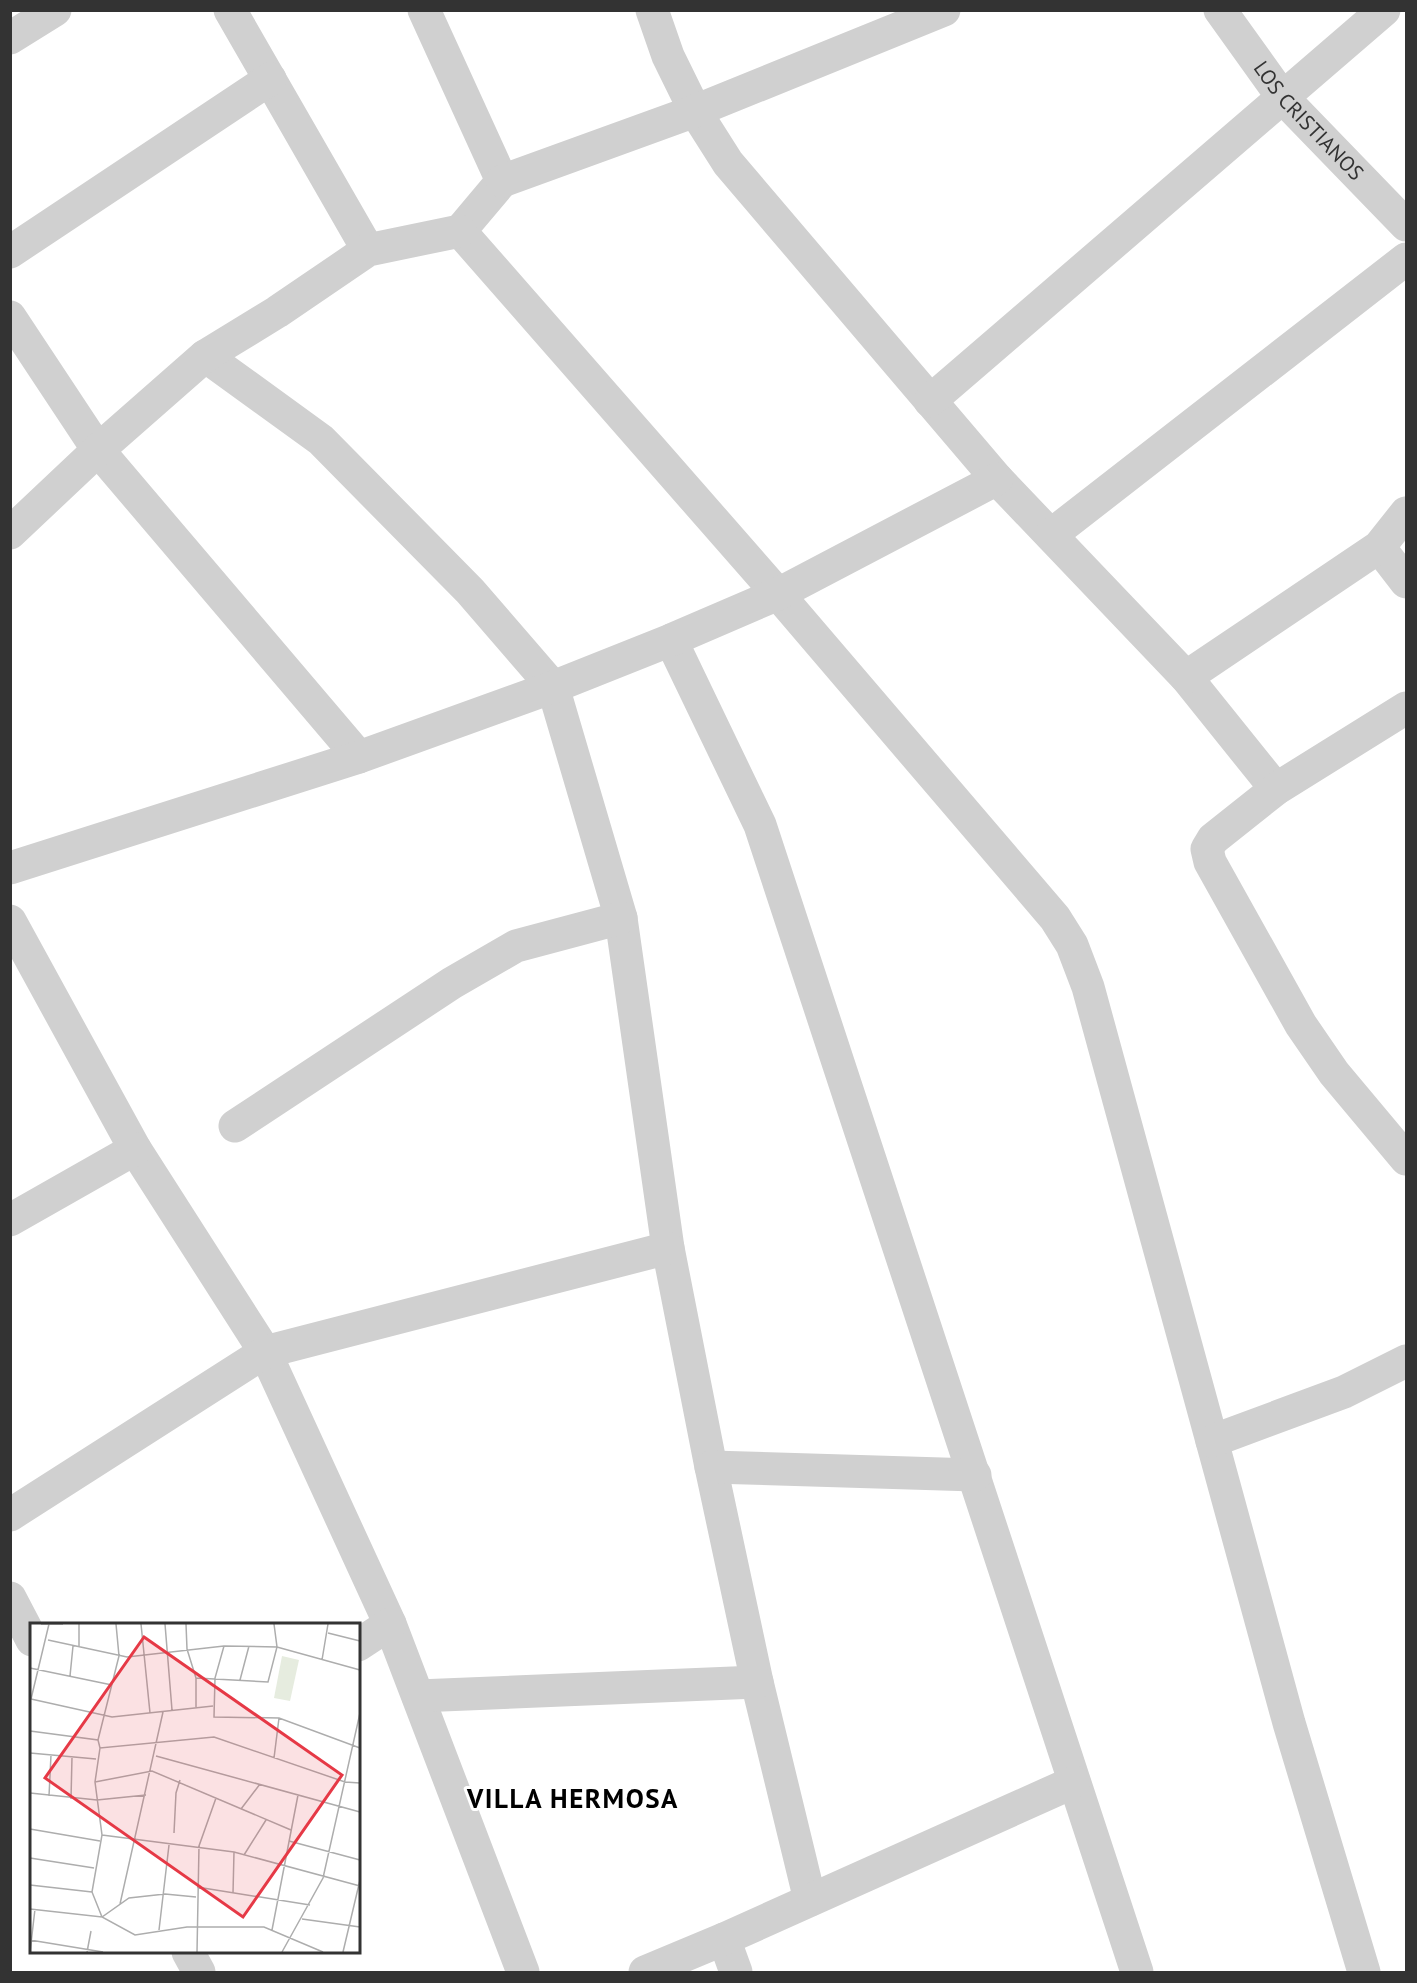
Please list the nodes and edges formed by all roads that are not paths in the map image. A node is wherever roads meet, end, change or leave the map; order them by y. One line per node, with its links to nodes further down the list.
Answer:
1 (55, 10): 8 (street)
2 (230, 10): 9 (street)
3 (424, 10): 12 (street)
4 (652, 10): 11 (street)
5 (1220, 10): 10 (street, LOS CRISTIANOS)
6 (1384, 10): 10 (street)
7 (941, 11): 11 (street)
8 (10, 38)
9 (270, 79): 15 (street); 16 (street)
10 (1283, 98): 13 (street, LOS CRISTIANOS); 20 (street)
11 (695, 111): 12 (street); 20 (street)
12 (502, 181): 14 (street)
13 (1407, 225)
14 (460, 231): 15 (street); 28 (street)
15 (368, 250): 19 (street)
16 (10, 252)
17 (1407, 259): 25 (street)
18 (10, 317): 21 (street)
19 (205, 356): 21 (street); 31 (street)
20 (930, 401): 22 (street)
21 (98, 450): 24 (street); 33 (street)
22 (997, 479): 25 (street); 28 (street)
23 (1407, 513): 26 (street)
24 (10, 533)
25 (1051, 535): 30 (street)
26 (1380, 547): 27 (street); 30 (street)
27 (1407, 582)
28 (778, 594): 29 (street); 45 (street)
29 (671, 640): 31 (street); 47 (street)
30 (1186, 677): 34 (street)
31 (553, 687): 33 (street); 36 (street)
32 (1407, 708): 34 (street)
33 (359, 758): 35 (street)
34 (1276, 789): 40 (street)
35 (10, 868)
36 (621, 918): 38 (street); 42 (street)
37 (10, 921): 39 (street)
38 (235, 1126)
39 (135, 1149): 41 (street); 43 (street)
40 (1407, 1159)
41 (10, 1220)
42 (668, 1248): 43 (street); 46 (street)
43 (265, 1352): 48 (street); 50 (street)
44 (1407, 1361): 45 (street)
45 (1212, 1441): 64 (street)
46 (711, 1467): 47 (street); 53 (street)
47 (975, 1475): 55 (street)
48 (10, 1515)
49 (10, 1598): 51 (street)
50 (390, 1624): 52 (street); 54 (street)
51 (30, 1636)
52 (360, 1644)
53 (757, 1682): 54 (street); 56 (street)
54 (418, 1696): 60 (street)
55 (1074, 1782): 56 (street); 63 (street)
56 (810, 1900): 57 (street)
57 (724, 1939): 61 (street); 62 (street)
58 (189, 1953): 59 (street)
59 (199, 1972)
60 (523, 1972)
61 (645, 1972)
62 (736, 1972)
63 (1137, 1972)
64 (1364, 1972)

